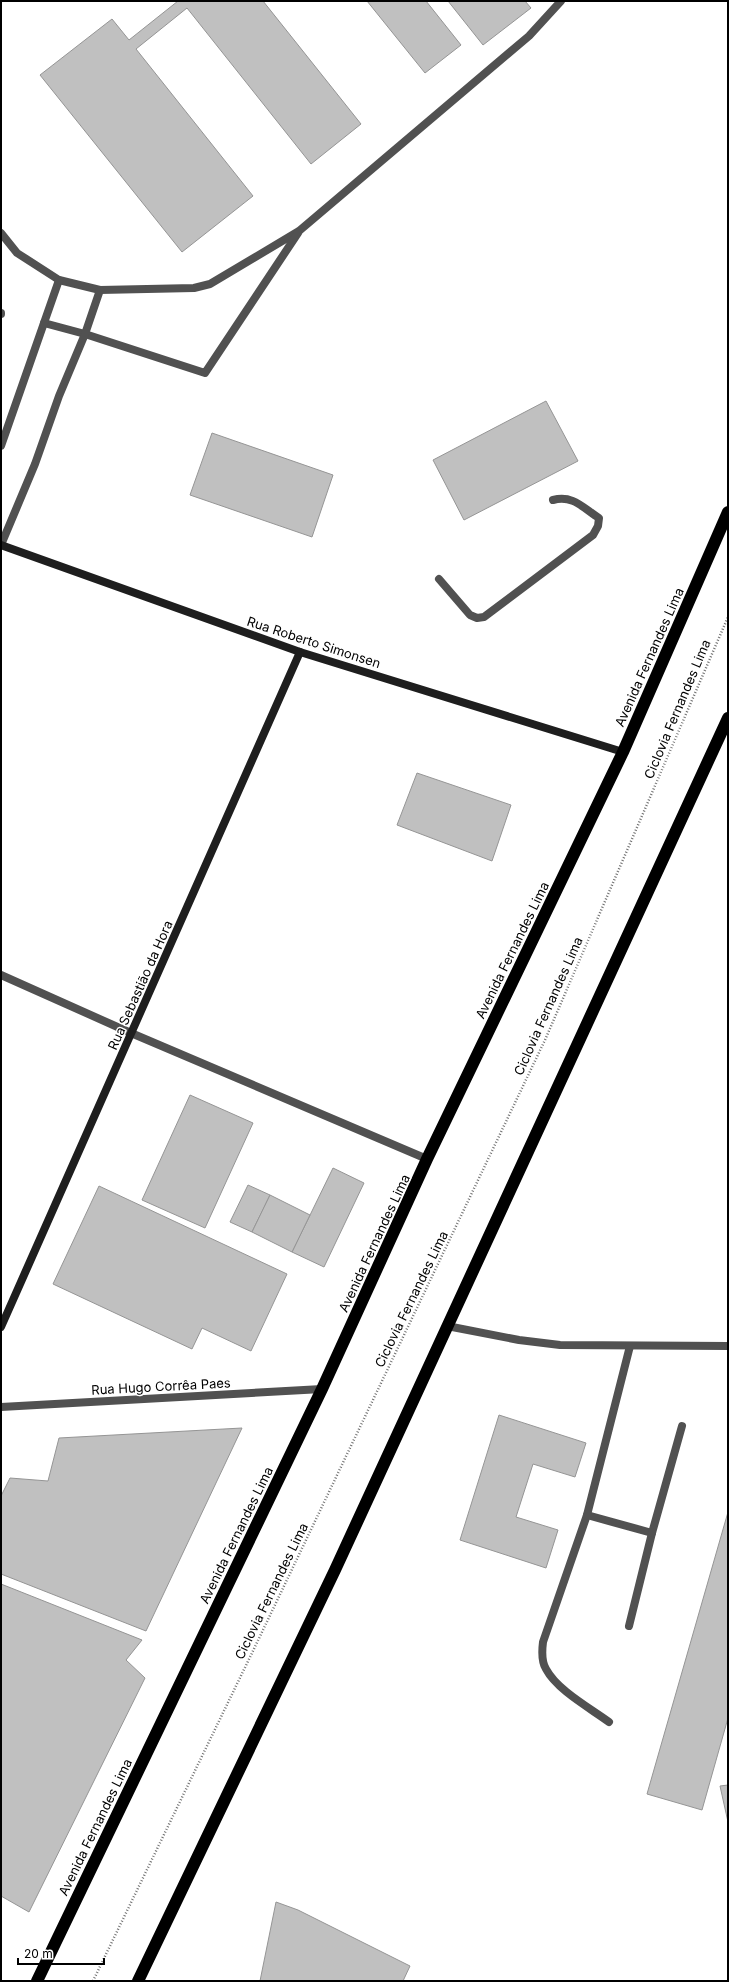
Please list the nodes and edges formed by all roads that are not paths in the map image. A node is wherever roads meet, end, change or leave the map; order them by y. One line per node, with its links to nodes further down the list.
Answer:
1 (562, 1): 2 (street)
2 (299, 231): 5 (street); 7 (street)
3 (1, 233): 4 (street)
4 (59, 280): 5 (street); 6 (street)
5 (100, 290): 7 (street)
6 (44, 323): 7 (street); 8 (street)
7 (85, 334): 11 (street)
8 (1, 446)
9 (553, 500): 12 (street)
10 (728, 512): 15 (highway, Avenida Fernandes Lima)
11 (1, 545): 13 (street, Rua Roberto Simonsen)
12 (439, 579)
13 (300, 652): 15 (street, Rua Roberto Simonsen); 17 (street, Rua Sebastião da Hora)
14 (728, 718): 19 (highway)
15 (623, 752): 18 (highway, Avenida Fernandes Lima)
16 (1, 975): 17 (street)
17 (131, 1033): 18 (street); 20 (street, Rua Sebastião da Hora)
18 (427, 1159): 23 (highway, Avenida Fernandes Lima)
19 (447, 1326): 21 (street); 31 (highway)
20 (1, 1327)
21 (630, 1346): 22 (street); 26 (street)
22 (728, 1346)
23 (322, 1389): 24 (street, Rua Hugo Corrêa Paes); 30 (highway, Avenida Fernandes Lima)
24 (1, 1407)
25 (682, 1426): 27 (street)
26 (587, 1514): 27 (street); 29 (street)
27 (652, 1533): 28 (street)
28 (629, 1626)
29 (609, 1722)
30 (37, 1981)
31 (138, 1981)

